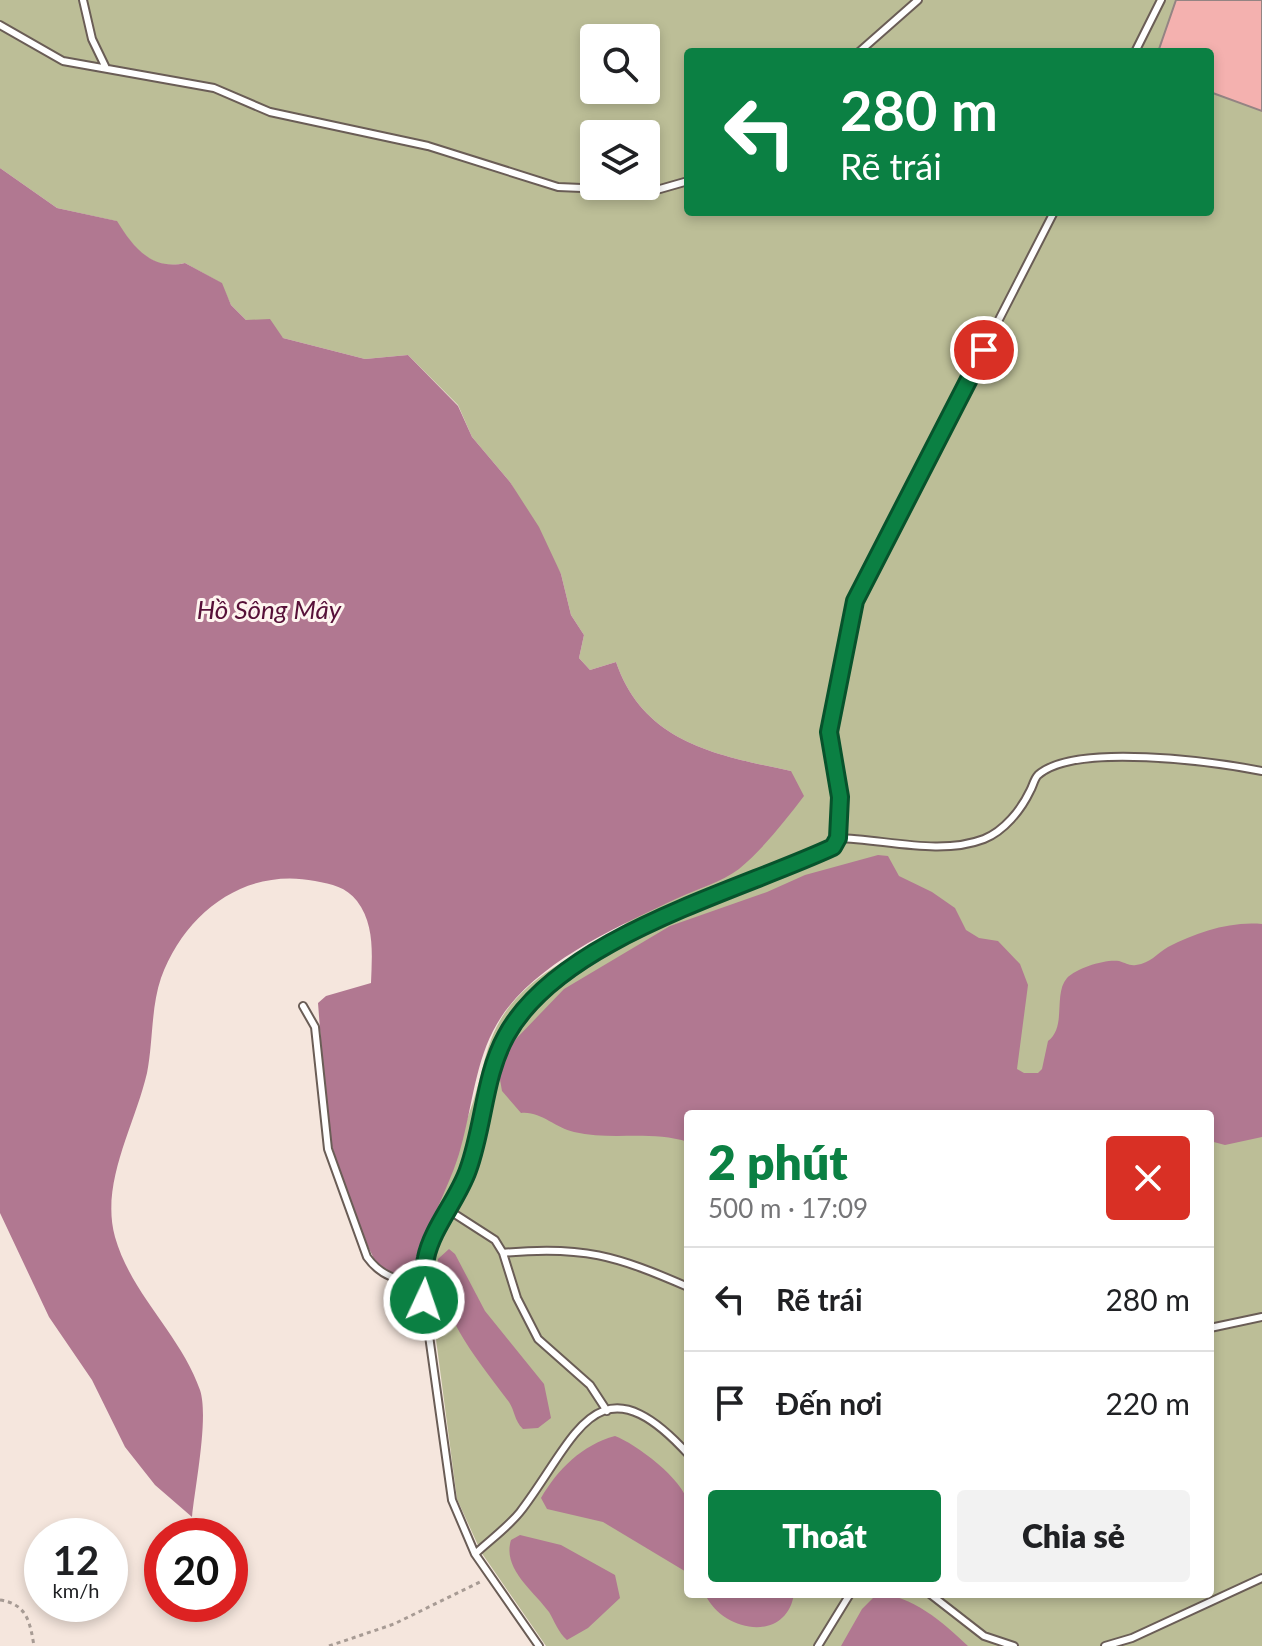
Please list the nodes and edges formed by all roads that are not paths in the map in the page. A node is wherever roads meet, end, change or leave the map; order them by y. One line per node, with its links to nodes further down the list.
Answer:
1 (83, 0): 7 (lane)
2 (918, 0): 5 (lane)
3 (1161, 0): 6 (lane)
4 (0, 25): 7 (lane)
5 (864, 48)
6 (1137, 48)
7 (106, 68): 8 (lane)
8 (684, 182)
9 (1052, 216): 11 (lane)
10 (1262, 771): 11 (lane)
11 (838, 838): 13 (lane)
12 (303, 1006): 15 (lane)
13 (450, 1211): 14 (lane); 15 (lane)
14 (503, 1253): 16 (lane); 19 (lane)
15 (424, 1285): 21 (lane)
16 (684, 1285)
17 (1262, 1317): 18 (lane)
18 (1214, 1327)
19 (607, 1411): 20 (lane); 21 (lane)
20 (684, 1450)
21 (475, 1554): 25 (lane)
22 (1262, 1578): 28 (lane)
23 (848, 1598): 26 (lane)
24 (935, 1598): 27 (lane)
25 (539, 1646)
26 (818, 1646)
27 (1014, 1646)
28 (1105, 1646)

